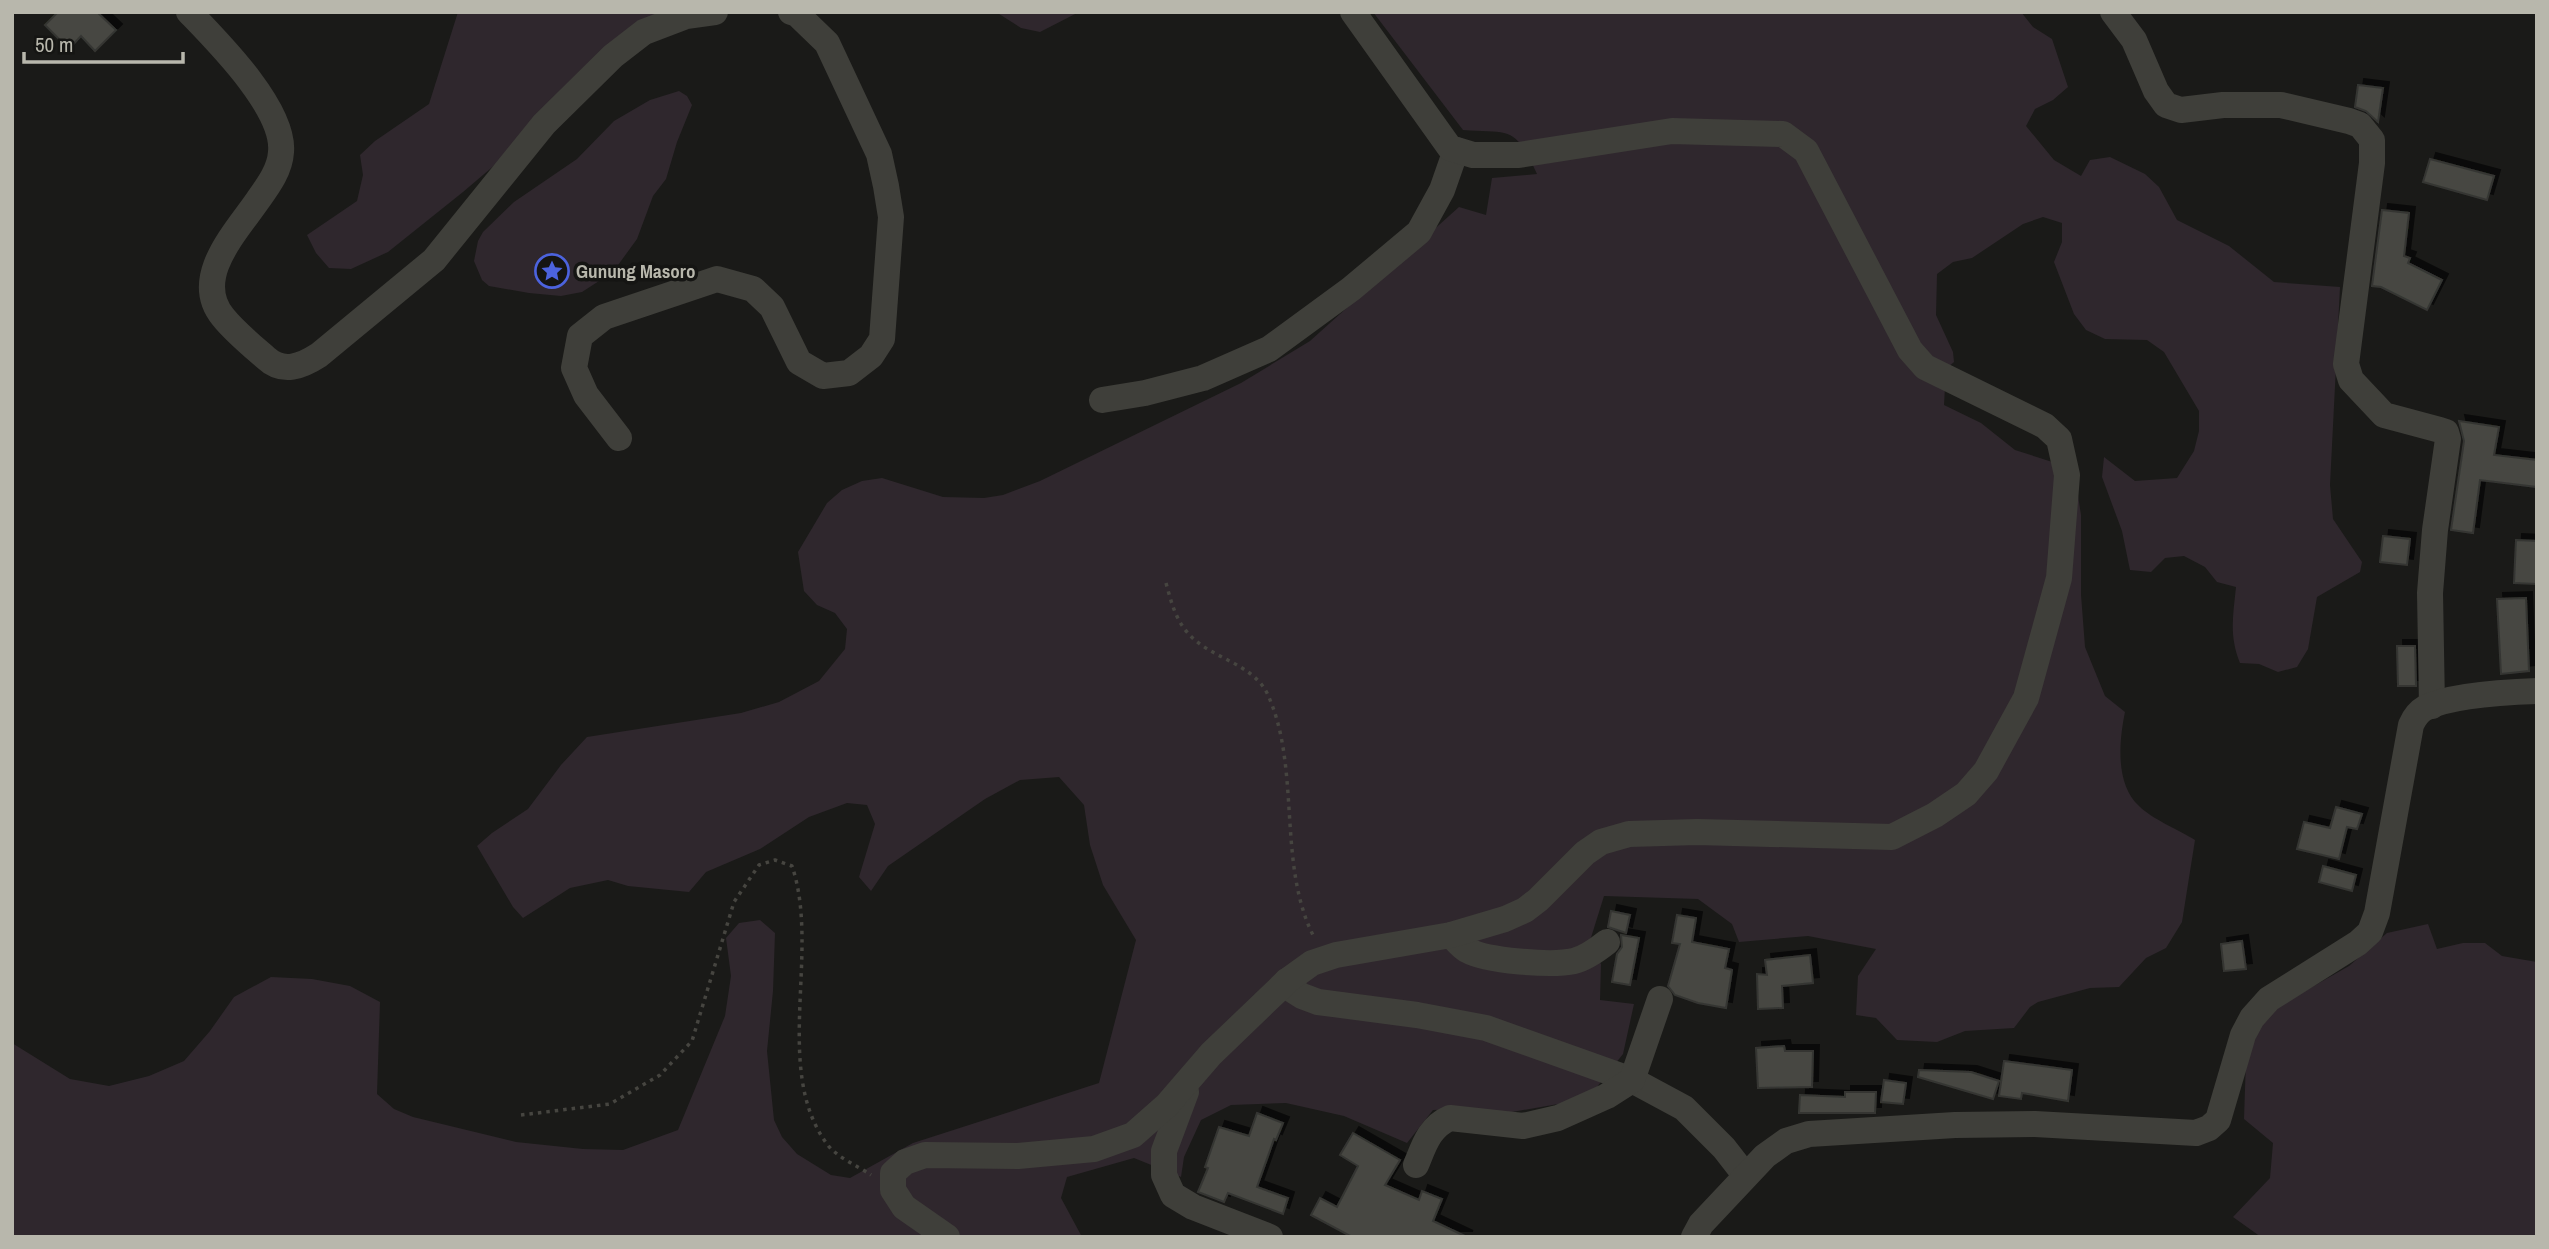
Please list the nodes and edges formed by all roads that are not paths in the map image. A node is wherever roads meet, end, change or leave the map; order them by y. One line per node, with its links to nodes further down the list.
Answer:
1 (189, 12): 2 (street)
2 (715, 12)
3 (791, 12): 8 (street)
4 (1353, 12): 6 (street)
5 (2113, 12): 10 (street)
6 (1456, 150): 7 (street); 11 (street)
7 (1102, 400)
8 (619, 438)
9 (2537, 691): 10 (street)
10 (2432, 706): 18 (street)
11 (1451, 935): 12 (street); 13 (street)
12 (1607, 942)
13 (1287, 981): 15 (street); 16 (street)
14 (1660, 999): 16 (street)
15 (1192, 1075): 19 (street); 20 (street)
16 (1632, 1080): 17 (street); 18 (street)
17 (1416, 1165)
18 (1745, 1175): 21 (street)
19 (947, 1237)
20 (1270, 1237)
21 (1694, 1237)

